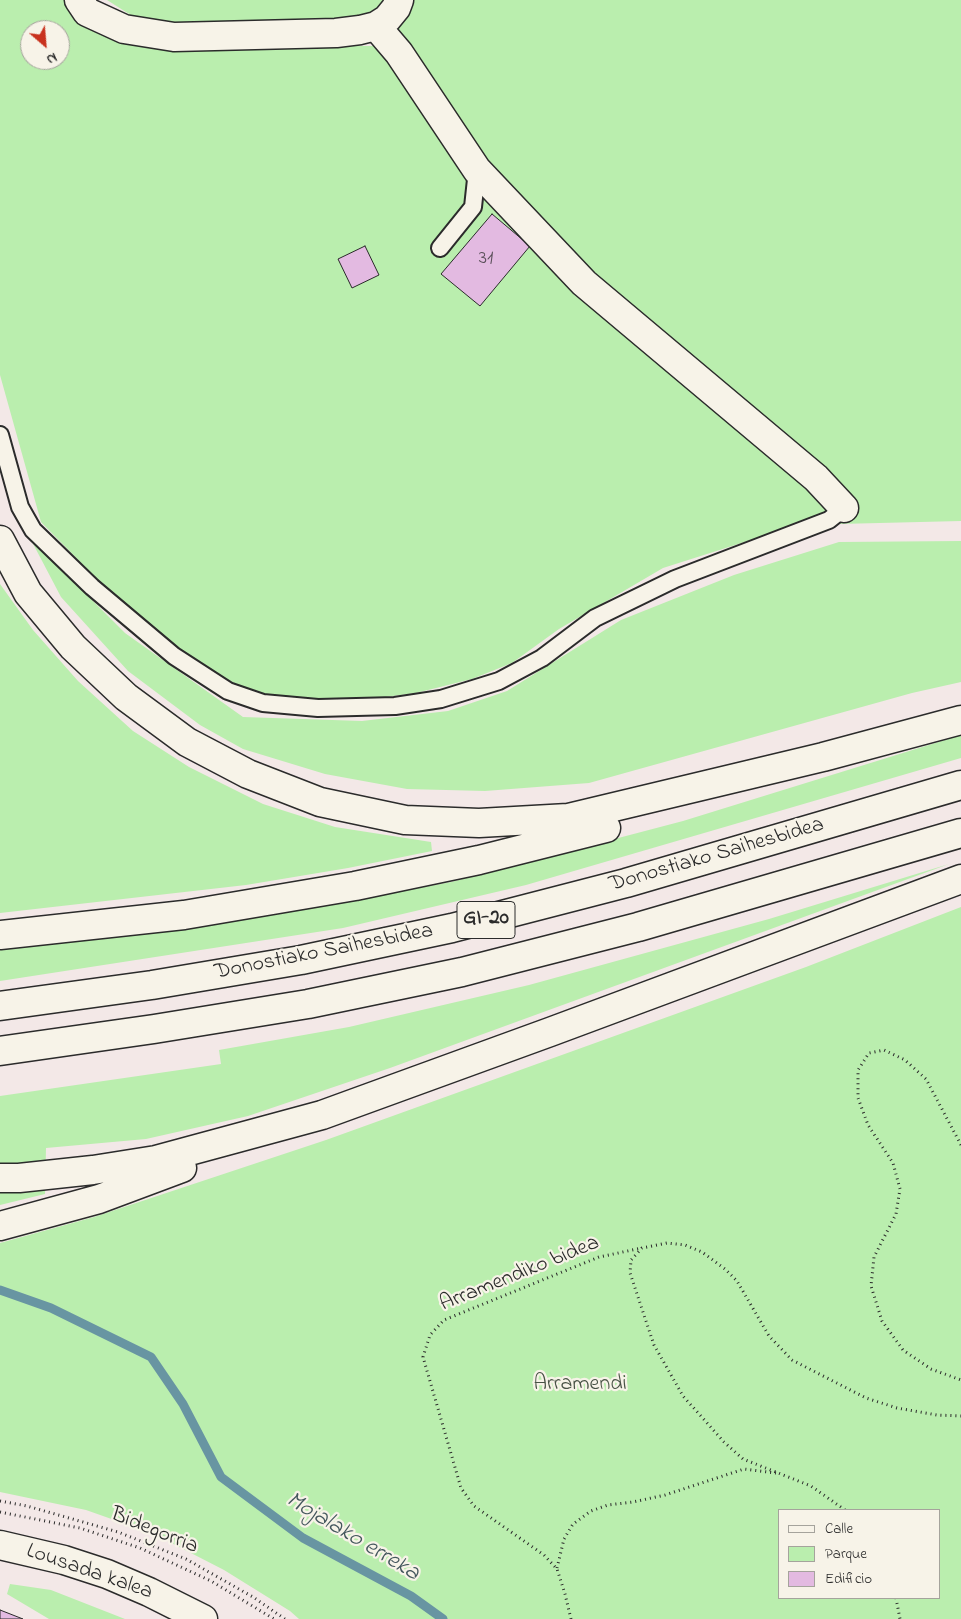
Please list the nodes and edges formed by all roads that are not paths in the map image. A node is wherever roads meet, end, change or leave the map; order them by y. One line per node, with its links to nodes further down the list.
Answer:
1 (79, 0): 3 (main road)
2 (400, 0): 3 (main road)
3 (376, 26): 4 (main road)
4 (477, 170): 5 (lane); 7 (main road)
5 (440, 248)
6 (0, 434): 7 (lane)
7 (844, 508)
8 (0, 540): 10 (main road)
9 (961, 720): 10 (main road)
10 (824, 757): 14 (main road)
11 (961, 784): 15 (main road, Donostiako Saihesbidea / GI-20)
12 (961, 833): 16 (main road, Donostiako Saihesbidea / GI-20)
13 (961, 879): 17 (main road)
14 (0, 935)
15 (0, 1006)
16 (0, 1051)
17 (322, 1115): 18 (main road); 19 (main road)
18 (9, 1178)
19 (0, 1226)
20 (0, 1545): 21 (main road, Lousada kalea)
21 (203, 1619)

